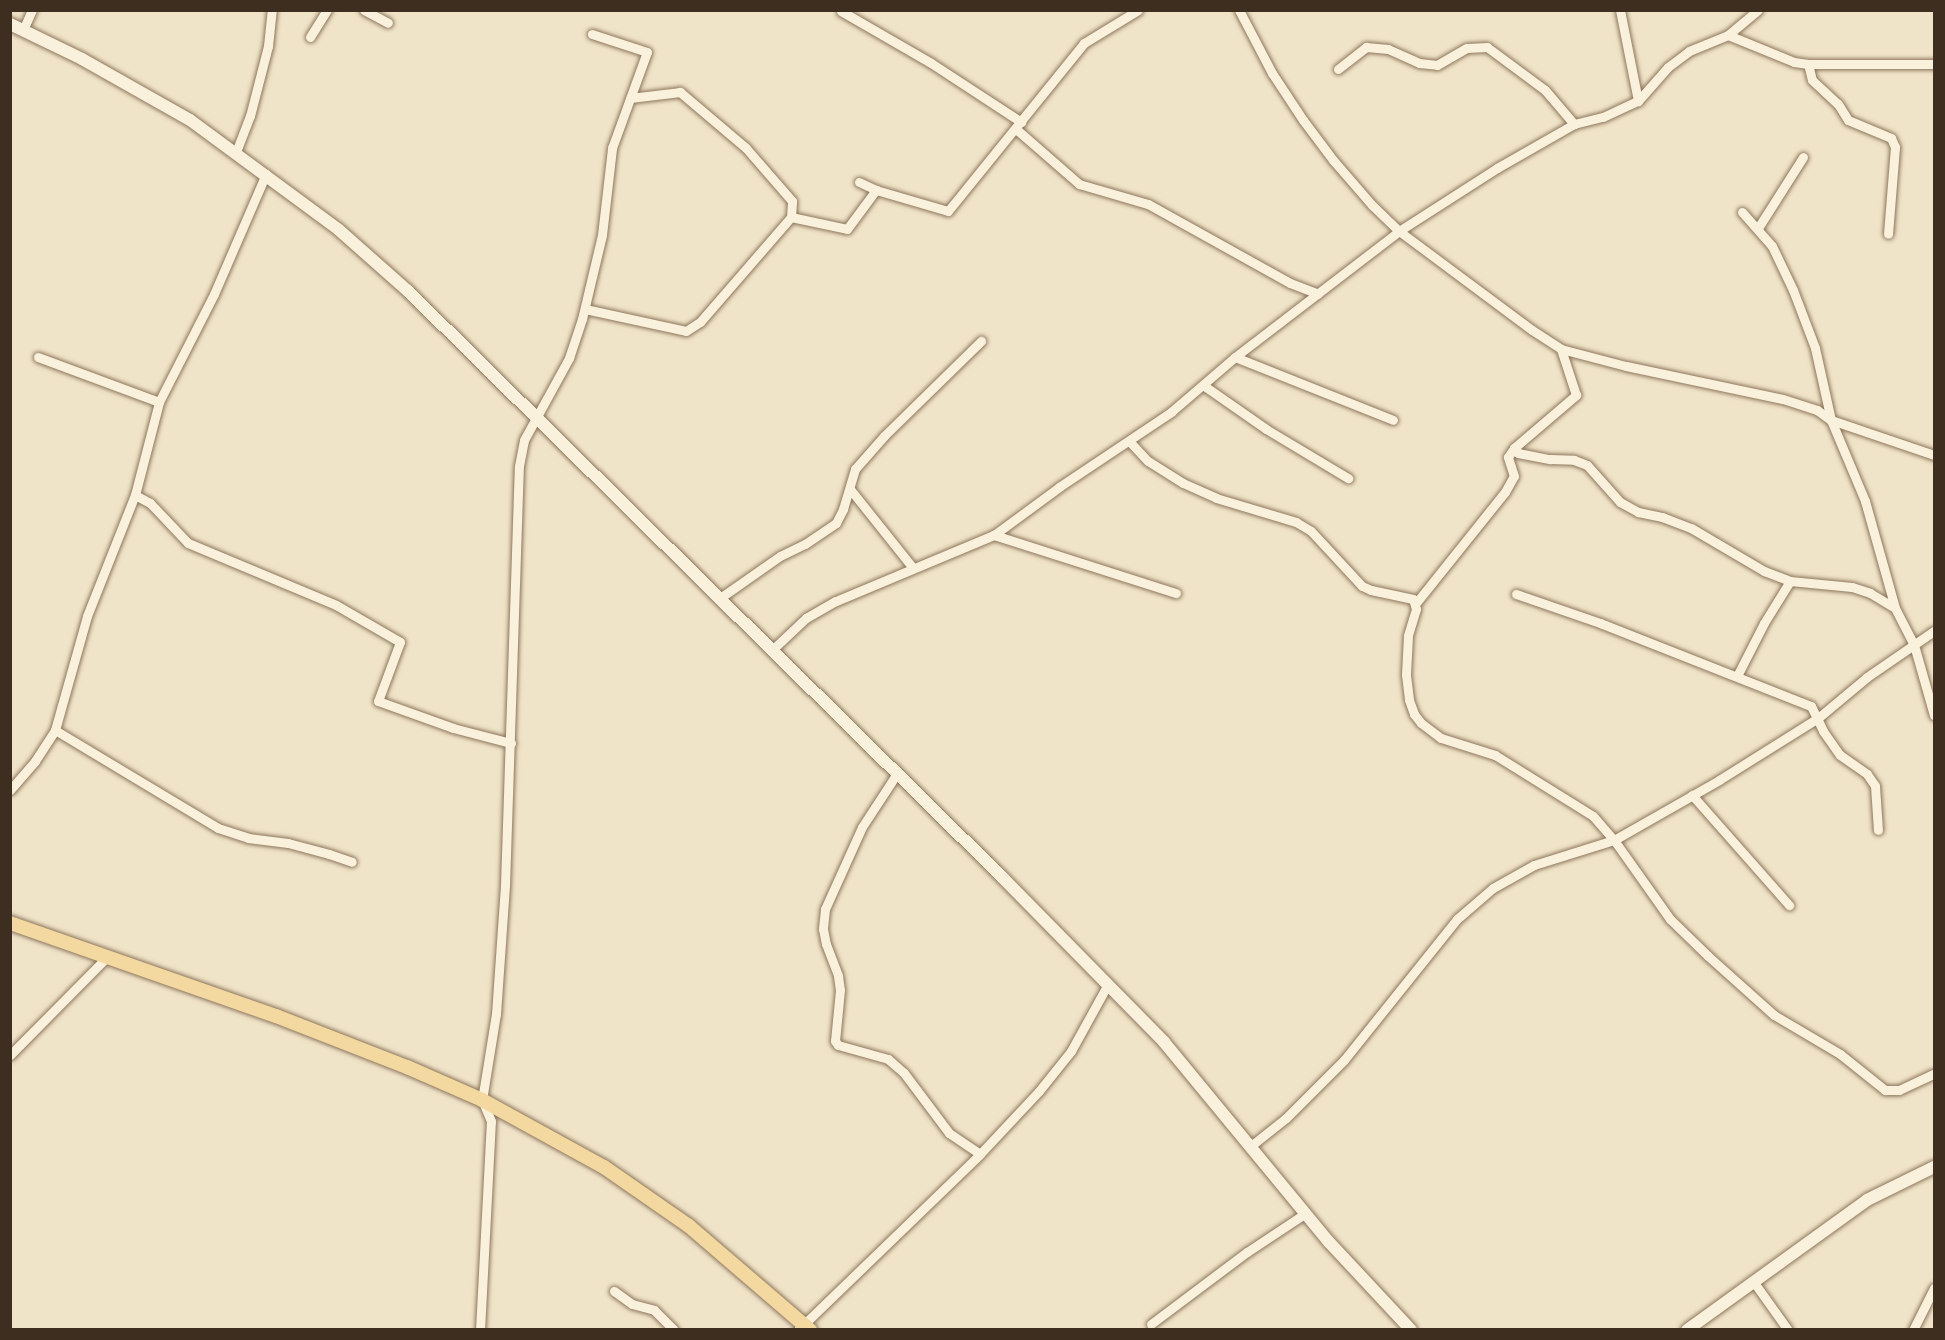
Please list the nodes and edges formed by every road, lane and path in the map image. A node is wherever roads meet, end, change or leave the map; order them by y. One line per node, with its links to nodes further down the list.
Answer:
1 (32, 10): 12 (street)
2 (272, 10): 23 (street)
3 (327, 10): 15 (street)
4 (364, 10): 10 (street)
5 (1138, 10): 22 (street)
6 (1239, 10): 31 (street)
7 (1620, 10): 20 (street)
8 (1758, 10): 14 (street)
9 (841, 11): 22 (street)
10 (388, 22)
11 (10, 24): 12 (main road)
12 (23, 30): 23 (main road)
13 (592, 34): 19 (street)
14 (1728, 35): 16 (street); 20 (street)
15 (310, 37)
16 (1808, 64): 17 (street); 32 (street)
17 (1935, 64)
18 (1338, 69): 21 (street)
19 (630, 98): 29 (street); 34 (street)
20 (1638, 101): 21 (street)
21 (1574, 124): 31 (street)
22 (1019, 125): 27 (street); 33 (street)
23 (236, 152): 25 (main road)
24 (1803, 157): 30 (street)
25 (266, 174): 40 (street); 41 (main road)
26 (859, 182): 27 (street)
27 (876, 190): 29 (street)
28 (1742, 212): 30 (street)
29 (791, 217): 34 (street)
30 (1758, 228): 43 (street)
31 (1399, 231): 33 (street); 36 (street)
32 (1888, 234)
33 (1318, 294): 38 (street)
34 (585, 309): 41 (street)
35 (981, 340): 48 (street)
36 (1561, 348): 43 (street); 45 (street)
37 (38, 357): 40 (street)
38 (1236, 357): 39 (street); 42 (street)
39 (1203, 385): 44 (street); 47 (street)
40 (159, 402): 49 (street)
41 (537, 417): 55 (main road); 65 (street)
42 (1393, 420)
43 (1831, 420): 46 (street); 57 (street)
44 (1130, 442): 50 (street); 56 (street)
45 (1514, 448): 52 (street); 56 (street)
46 (1935, 455)
47 (1348, 478)
48 (850, 489): 51 (street); 55 (street)
49 (135, 495): 64 (street); 65 (street)
50 (994, 535): 51 (street); 53 (street)
51 (914, 568): 60 (street)
52 (1790, 581): 57 (street); 61 (street)
53 (1176, 594)
54 (1516, 594): 61 (street)
55 (720, 598): 60 (main road)
56 (1416, 603): 70 (street)
57 (1895, 608): 59 (street)
58 (1935, 631): 59 (street)
59 (1914, 645): 62 (street); 63 (street)
60 (772, 650): 66 (main road)
61 (1737, 676): 63 (street)
62 (1935, 715)
63 (1818, 717): 68 (street); 69 (street)
64 (56, 730): 67 (street); 71 (street)
65 (511, 743): 78 (street)
66 (896, 775): 75 (main road); 80 (street)
67 (10, 790)
68 (1692, 795): 70 (street); 72 (street)
69 (1878, 830)
70 (1614, 840): 77 (street); 79 (street)
71 (352, 862)
72 (1789, 905)
73 (10, 923): 74 (main road)
74 (107, 957): 76 (street); 78 (main road)
75 (1108, 984): 79 (main road); 80 (street)
76 (10, 1055)
77 (1935, 1074)
78 (482, 1100): 87 (main road); 88 (street)
79 (1252, 1145): 82 (main road)
80 (980, 1154): 87 (street)
81 (1935, 1167): 83 (main road)
82 (1306, 1213): 86 (street); 90 (main road)
83 (1753, 1281): 91 (main road); 92 (street)
84 (1935, 1288): 93 (street)
85 (614, 1291): 89 (street)
86 (1151, 1324)
87 (804, 1328)
88 (480, 1329)
89 (674, 1329)
90 (1411, 1329)
91 (1687, 1329)
92 (1788, 1329)
93 (1913, 1329)

